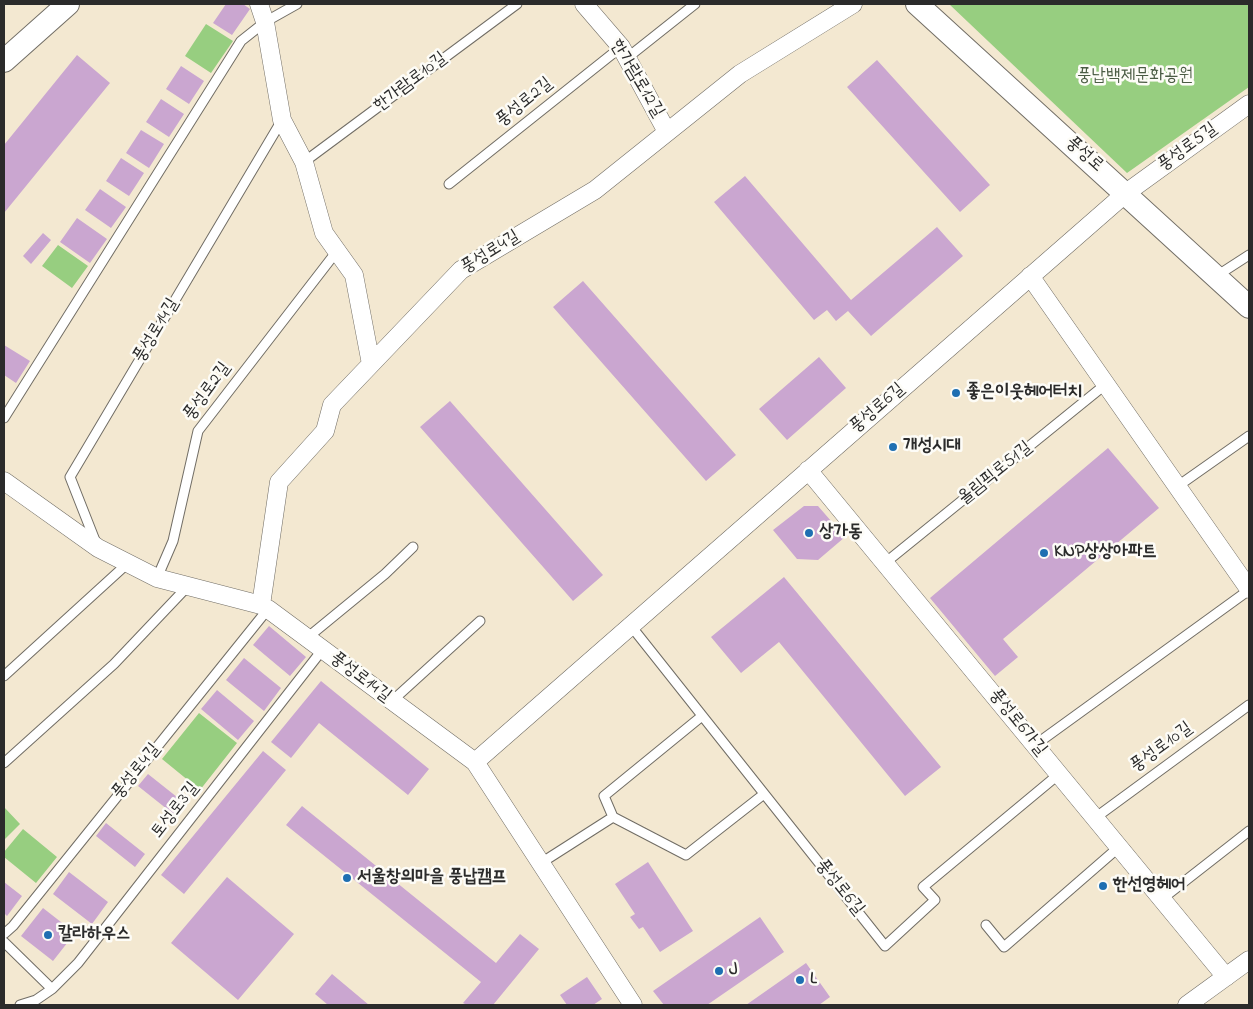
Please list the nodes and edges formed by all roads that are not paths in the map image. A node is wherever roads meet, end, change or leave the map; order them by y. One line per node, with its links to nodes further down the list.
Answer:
1 (68, 4): 11 (street)
2 (259, 4): 9 (street)
3 (297, 4): 9 (lane)
4 (517, 4): 15 (lane, 한가람로10길)
5 (584, 4): 10 (street, 한가람로12길)
6 (695, 4): 10 (lane, 풍성로2길)
7 (853, 4): 14 (street, 풍성로4길)
8 (918, 4): 17 (street, 풍성로)
9 (265, 22): 13 (street); 25 (lane)
10 (624, 52): 14 (street, 한가람로12길); 16 (lane, 풍성로2길)
11 (4, 61)
12 (1249, 104): 17 (street, 풍성로5길)
13 (282, 120): 15 (street); 31 (lane, 풍성로14길)
14 (667, 132): 23 (street, 풍성로4길)
15 (304, 162): 18 (street)
16 (449, 184)
17 (1126, 193): 20 (street, 풍성로6길); 21 (street, 풍성로)
18 (337, 251): 23 (street); 34 (lane, 풍성로2길)
19 (1249, 256): 21 (lane)
20 (1030, 276): 24 (street); 27 (street, 풍성로6길)
21 (1215, 277): 22 (street, 풍성로)
22 (1249, 307)
23 (371, 364): 37 (street, 풍성로4길)
24 (1106, 384): 29 (street); 33 (lane, 올림픽로51길)
25 (4, 418)
26 (1249, 436): 29 (lane)
27 (808, 470): 33 (street, 풍성로6가길); 39 (street, 풍성로6길)
28 (4, 481): 31 (street, 풍성로14길)
29 (1178, 486): 35 (street)
30 (413, 547): 40 (lane)
31 (98, 548): 32 (street, 풍성로14길)
32 (128, 563): 34 (street, 풍성로14길); 42 (lane)
33 (885, 564): 46 (street, 풍성로6가길)
34 (157, 578): 36 (street, 풍성로14길)
35 (1247, 581): 46 (lane)
36 (188, 586): 37 (street, 풍성로14길); 48 (lane)
37 (265, 607): 40 (street, 풍성로14길); 58 (lane, 풍성로4길)
38 (480, 621): 43 (lane)
39 (631, 626): 45 (lane, 풍성로6길); 47 (street, 풍성로6길)
40 (307, 638): 41 (street, 풍성로14길)
41 (322, 650): 43 (street, 풍성로14길); 62 (lane, 토성로3길)
42 (4, 676)
43 (392, 701): 47 (street, 풍성로14길)
44 (1249, 705): 52 (lane, 풍성로10길)
45 (702, 716): 50 (lane, 풍성로6길); 51 (lane)
46 (1035, 745): 49 (street, 풍성로6가길)
47 (475, 762): 55 (street, 풍성로14길)
48 (4, 764)
49 (1059, 774): 50 (lane, 풍성로6길); 52 (street, 풍성로6가길)
50 (764, 794): 51 (lane)
51 (613, 817): 55 (lane)
52 (1095, 818): 54 (street, 풍성로6가길)
53 (1249, 831): 56 (lane)
54 (1119, 848): 56 (street, 풍성로6가길); 57 (lane)
55 (541, 864): 63 (street, 풍성로14길)
56 (1162, 900): 61 (street, 풍성로6가길)
57 (986, 925)
58 (4, 934)
59 (4, 942): 62 (lane)
60 (1249, 960): 61 (street)
61 (1226, 977): 65 (street)
62 (52, 989): 64 (lane, 토성로3길)
63 (628, 1003)
64 (20, 1005)
65 (1187, 1005)

